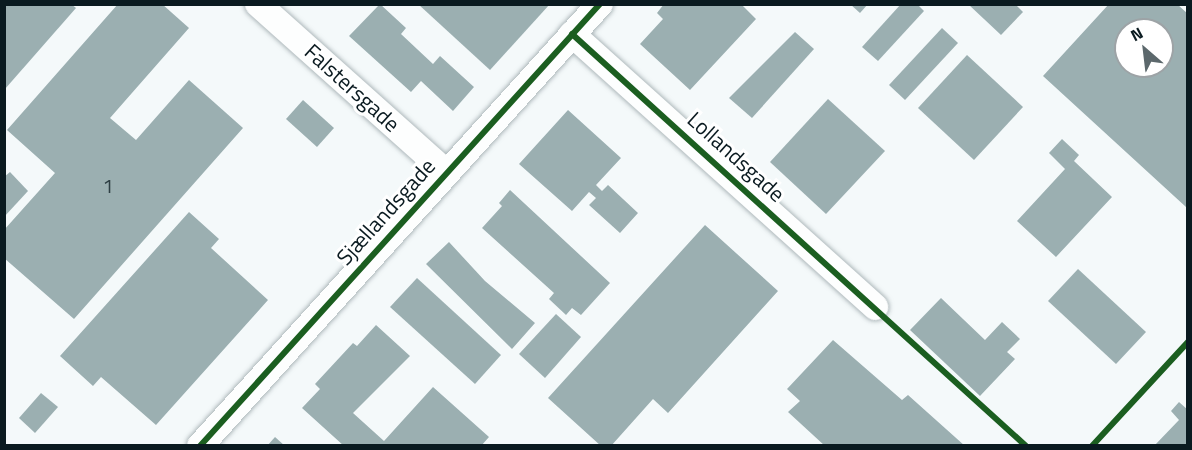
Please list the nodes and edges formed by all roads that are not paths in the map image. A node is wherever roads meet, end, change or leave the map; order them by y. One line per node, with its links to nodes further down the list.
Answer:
1 (258, 4): 4 (street, Falstersgade)
2 (600, 4): 3 (street, Sjællandsgade)
3 (572, 34): 4 (street, Sjællandsgade); 5 (street, Lollandsgade)
4 (446, 172): 6 (street, Sjællandsgade)
5 (875, 307)
6 (200, 446)

